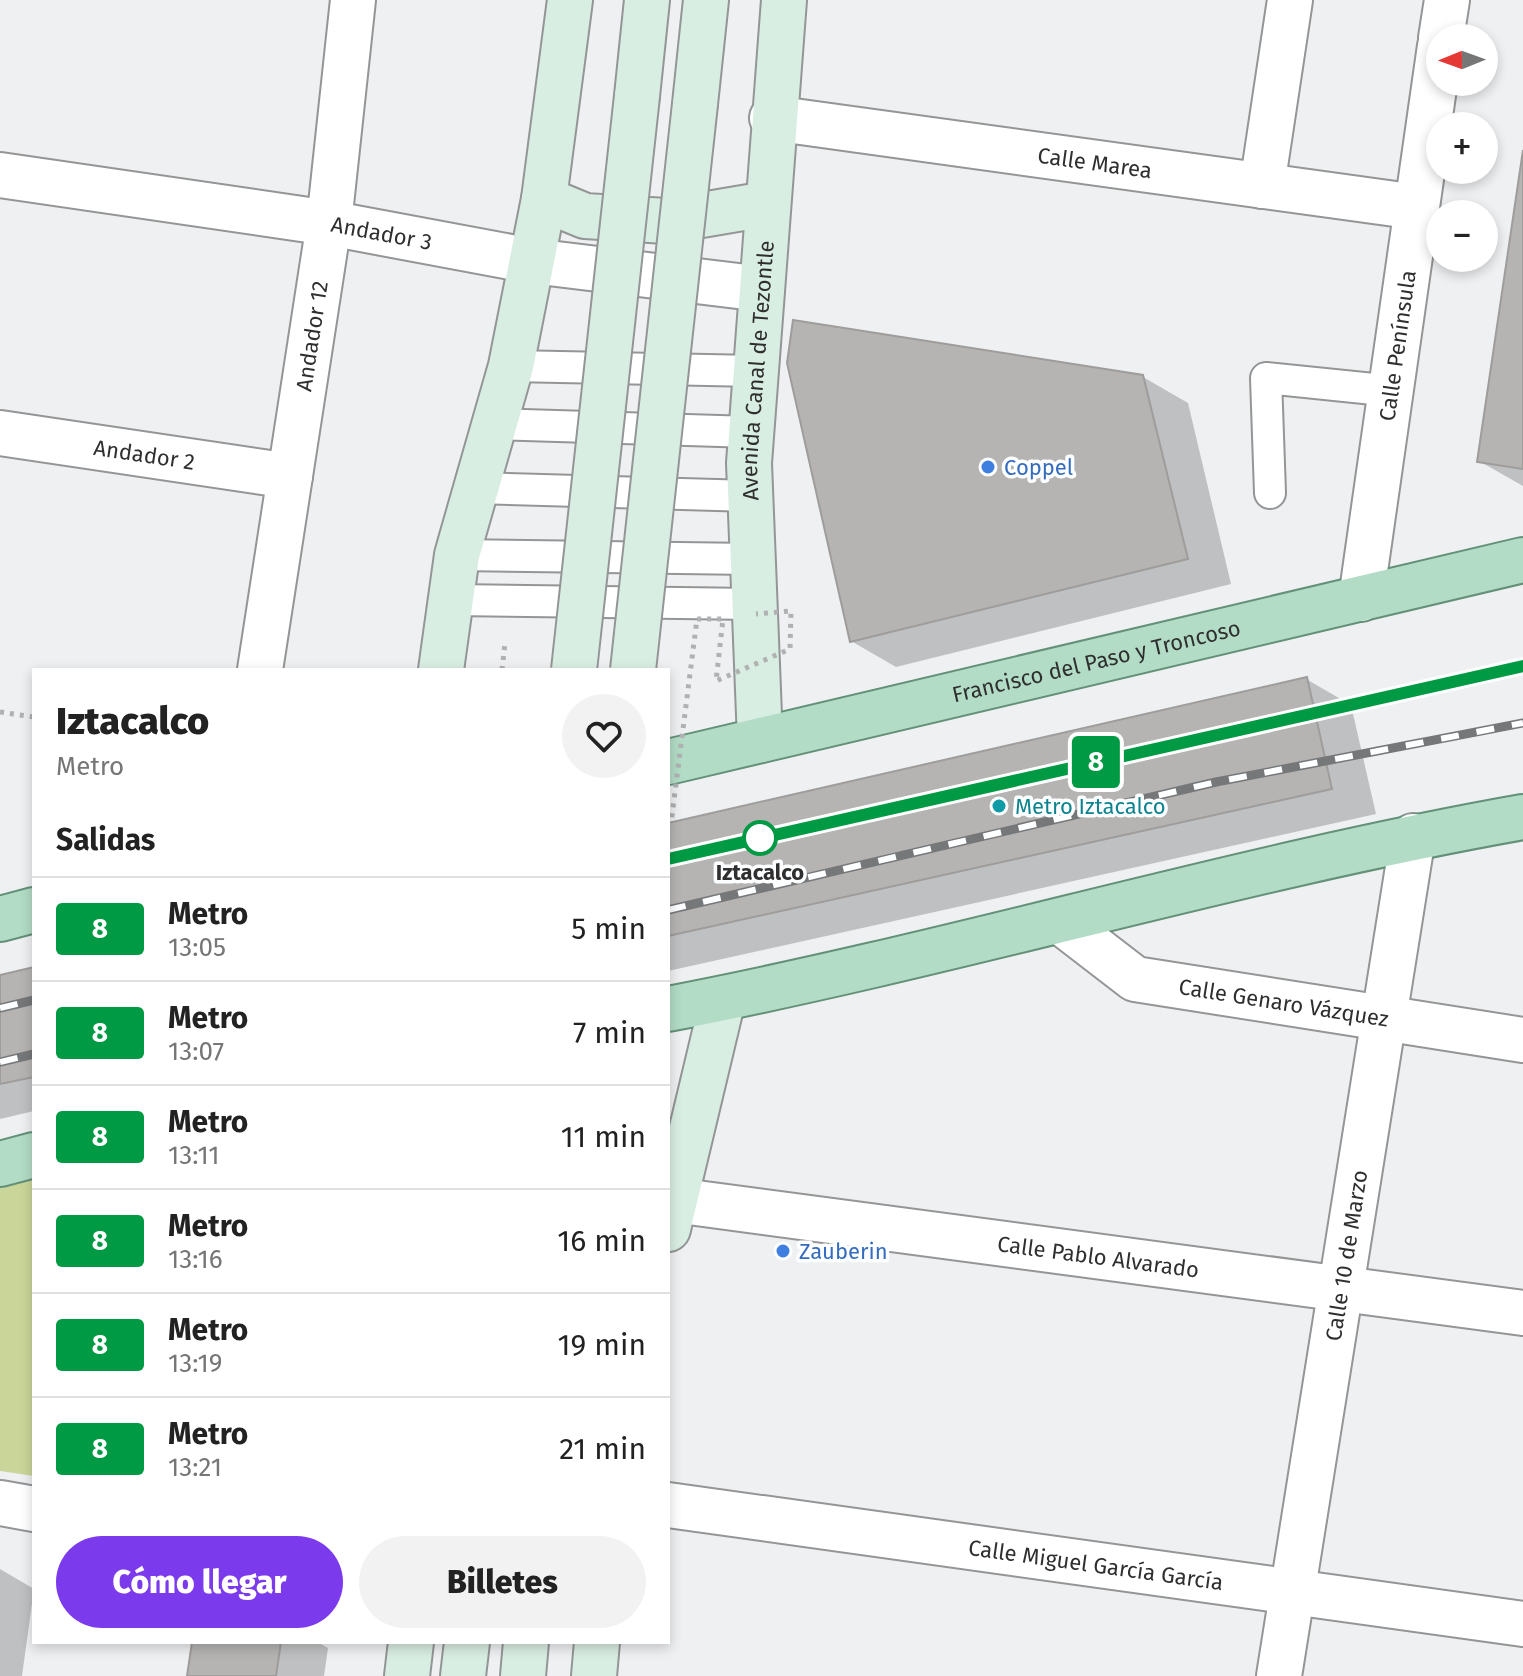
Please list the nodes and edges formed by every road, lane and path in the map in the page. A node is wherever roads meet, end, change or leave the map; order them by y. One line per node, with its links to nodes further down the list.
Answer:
1 (353, 0): 16 (street, Andador 12)
2 (570, 0): 13 (main road)
3 (647, 0): 37 (main road, bridge)
4 (706, 0): 38 (main road, bridge)
5 (784, 0): 10 (main road, Avenida Canal de Tezontle)
6 (1290, 0): 12 (street)
7 (1447, 0): 8 (street)
8 (1443, 24)
9 (1433, 96): 15 (street, Calle Península)
10 (772, 118): 12 (street, Calle Marea); 14 (main road, Avenida Canal de Tezontle)
11 (0, 175): 16 (street, Andador 3)
12 (1262, 186): 15 (street, Calle Marea)
13 (544, 199): 14 (main road); 17 (main road)
14 (767, 204): 18 (main road, Avenida Canal de Tezontle)
15 (1417, 207): 21 (street, Calle Península)
16 (329, 223): 17 (street, Andador 3); 25 (street, Andador 12)
17 (532, 261): 18 (street, Andador 3); 19 (main road)
18 (762, 289): 20 (main road, Avenida Canal de Tezontle)
19 (511, 366): 20 (lane); 22 (main road)
20 (756, 371): 23 (main road, Avenida Canal de Tezontle)
21 (1393, 391): 27 (lane); 32 (street, Calle Península)
22 (493, 424): 23 (lane); 26 (main road)
23 (752, 432): 28 (main road, Avenida Canal de Tezontle)
24 (0, 433): 25 (street, Andador 2)
25 (290, 476): 35 (street, Andador 12)
26 (475, 488): 28 (lane); 29 (main road)
27 (1270, 493)
28 (751, 496): 30 (main road, Avenida Canal de Tezontle)
29 (457, 555): 30 (lane); 33 (main road)
30 (754, 559): 34 (main road, Avenida Canal de Tezontle)
31 (1523, 560): 32 (main road, Francisco del Paso y Troncoso)
32 (1361, 599): 41 (main road, Francisco del Paso y Troncoso)
33 (452, 600): 34 (lane); 36 (main road)
34 (756, 609): 41 (main road, Avenida Canal de Tezontle); 44 (path, bridge)
35 (260, 668)
36 (441, 668)
37 (574, 668)
38 (633, 668)
39 (0, 712): 40 (path)
40 (32, 717)
41 (760, 740): 42 (main road, Francisco del Paso y Troncoso)
42 (670, 762)
43 (1523, 817): 45 (main road)
44 (670, 831)
45 (1413, 836): 48 (main road); 51 (street, Calle 10 de Marzo)
46 (32, 911): 47 (main road)
47 (0, 919)
48 (1061, 922): 49 (main road); 51 (street, Calle Genaro Vázquez)
49 (723, 999): 50 (main road); 55 (main road)
50 (670, 1009)
51 (1382, 1020): 52 (street, Calle Genaro Vázquez); 56 (street, Calle 10 de Marzo)
52 (1523, 1040)
53 (32, 1156): 54 (main road)
54 (0, 1164)
55 (671, 1215): 56 (street, Calle Pablo Alvarado)
56 (1340, 1288): 57 (street, Calle Pablo Alvarado); 61 (street, Calle 10 de Marzo)
57 (1523, 1313)
58 (0, 1503): 60 (street)
59 (670, 1505): 61 (street, Calle Miguel García García)
60 (32, 1509)
61 (1291, 1593): 62 (street, Calle Miguel García García); 67 (street, Calle 10 de Marzo)
62 (1523, 1624)
63 (411, 1644): 65 (main road)
64 (597, 1644): 66 (main road)
65 (407, 1676)
66 (594, 1676)
67 (1279, 1676)

